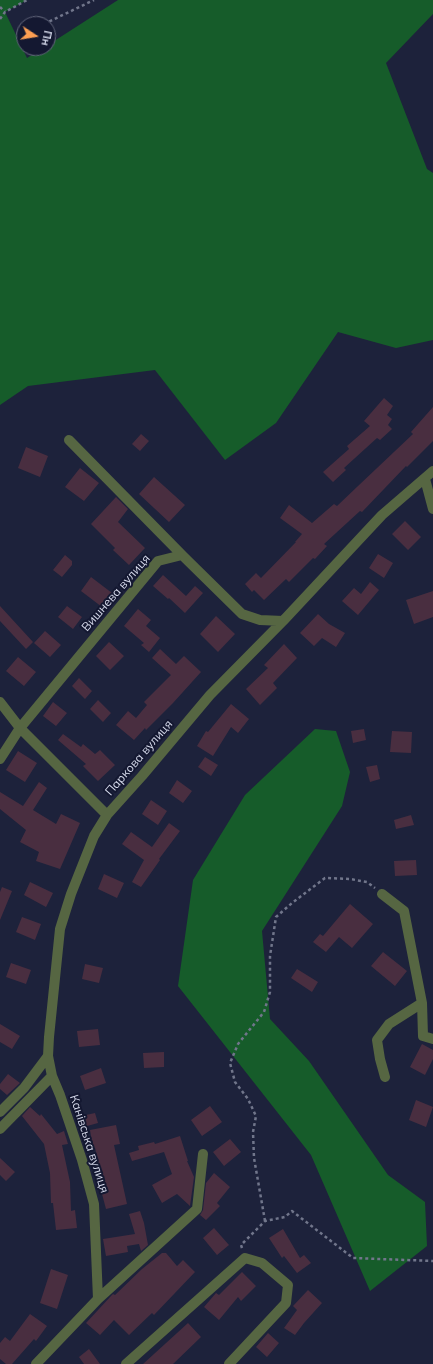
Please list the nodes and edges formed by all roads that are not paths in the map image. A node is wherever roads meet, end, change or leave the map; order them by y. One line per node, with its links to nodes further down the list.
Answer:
1 (69, 440): 5 (street)
2 (433, 471): 3 (street, Паркова вулиця)
3 (424, 479): 4 (street); 6 (street, Паркова вулиця)
4 (433, 509)
5 (182, 555): 6 (street); 8 (street, Вишнева вулиця)
6 (283, 621): 10 (street, Паркова вулиця)
7 (0, 702): 8 (street)
8 (20, 728): 9 (street, Вишнева вулиця); 10 (street)
9 (0, 759)
10 (107, 815): 14 (street, Паркова вулиця)
11 (382, 894): 12 (street)
12 (422, 1003): 13 (street); 16 (street)
13 (433, 1040)
14 (48, 1056): 15 (street, Паркова вулиця); 17 (street)
15 (52, 1076): 18 (street); 20 (street, Канівська вулиця)
16 (385, 1077)
17 (0, 1112)
18 (0, 1129)
19 (203, 1154): 20 (street)
20 (98, 1299): 21 (street)
21 (36, 1364)
22 (126, 1364): 23 (street)
23 (229, 1364)

